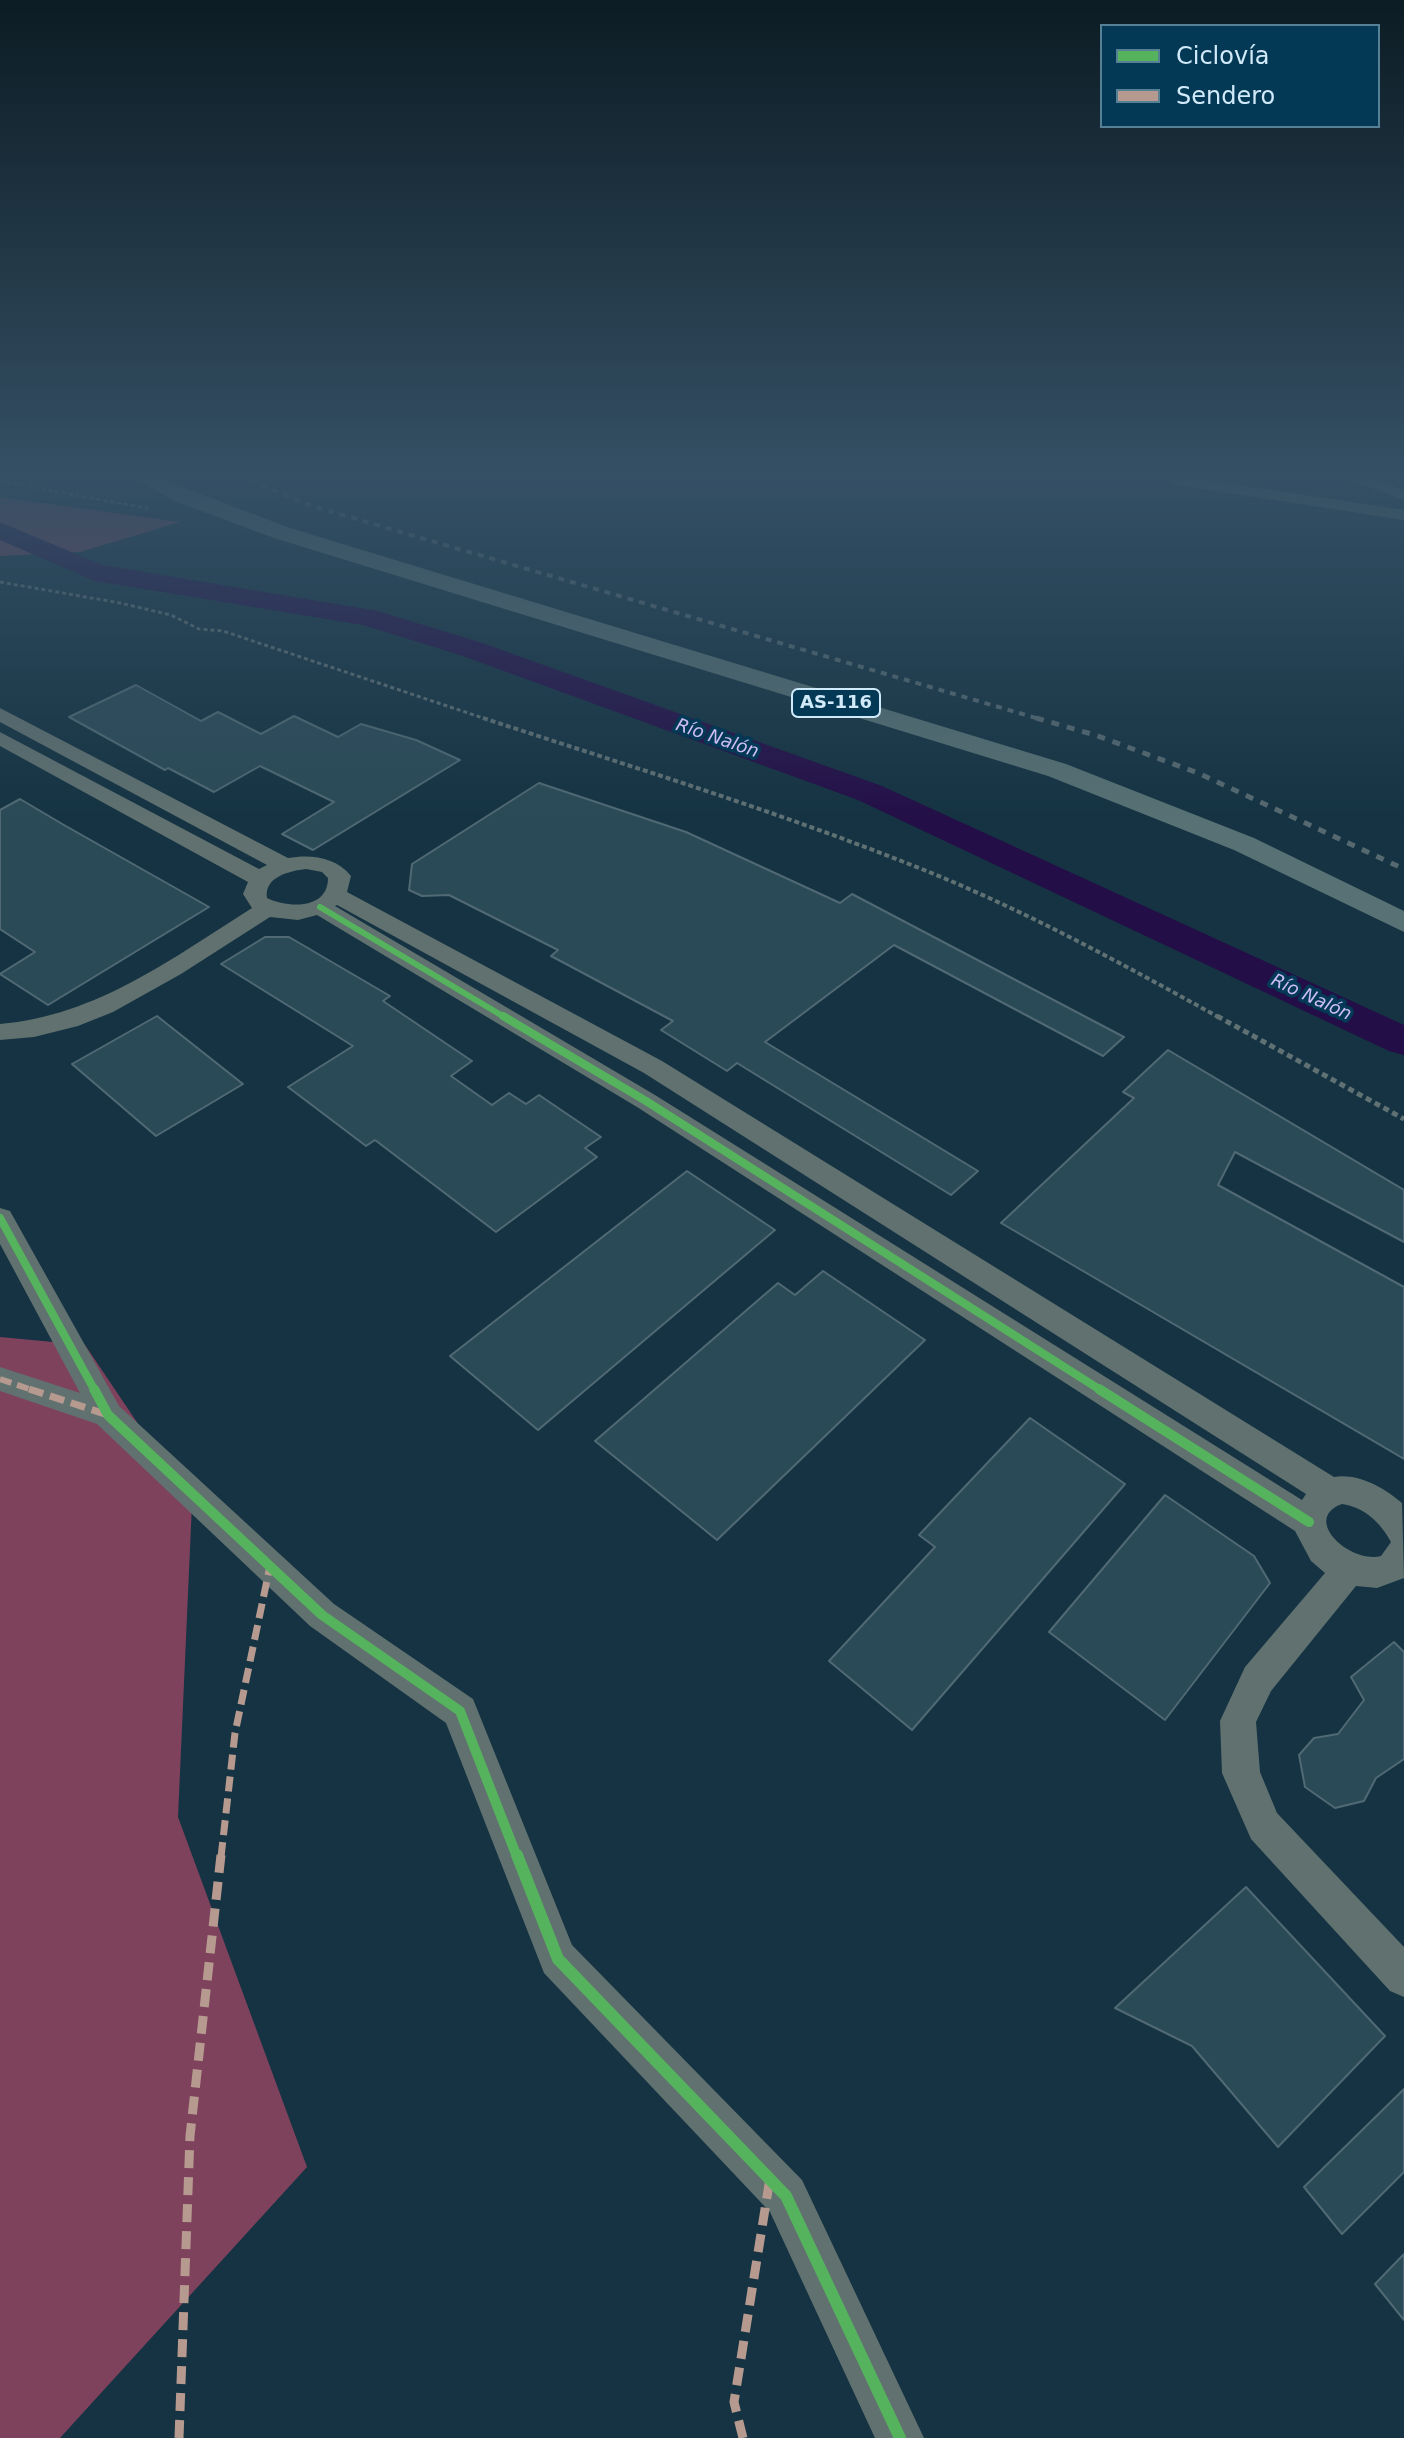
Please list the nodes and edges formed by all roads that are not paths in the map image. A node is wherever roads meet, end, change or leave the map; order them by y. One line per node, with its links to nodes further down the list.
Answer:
1 (480, 594): 8 (main road, AS-116)
2 (0, 714): 4 (street)
3 (0, 738): 5 (street)
4 (284, 865): 5 (street); 6 (street)
5 (260, 879): 7 (street)
6 (328, 901): 7 (street); 13 (street); 14 (street)
7 (266, 909): 9 (street)
8 (1404, 923)
9 (0, 1032)
10 (0, 1218): 12 (street)
11 (0, 1379): 12 (street)
12 (108, 1415): 18 (street)
13 (1332, 1493): 14 (street); 15 (street)
14 (1309, 1522): 16 (street)
15 (1404, 1534)
16 (1385, 1570): 17 (street)
17 (1404, 1977)
18 (900, 2438)

